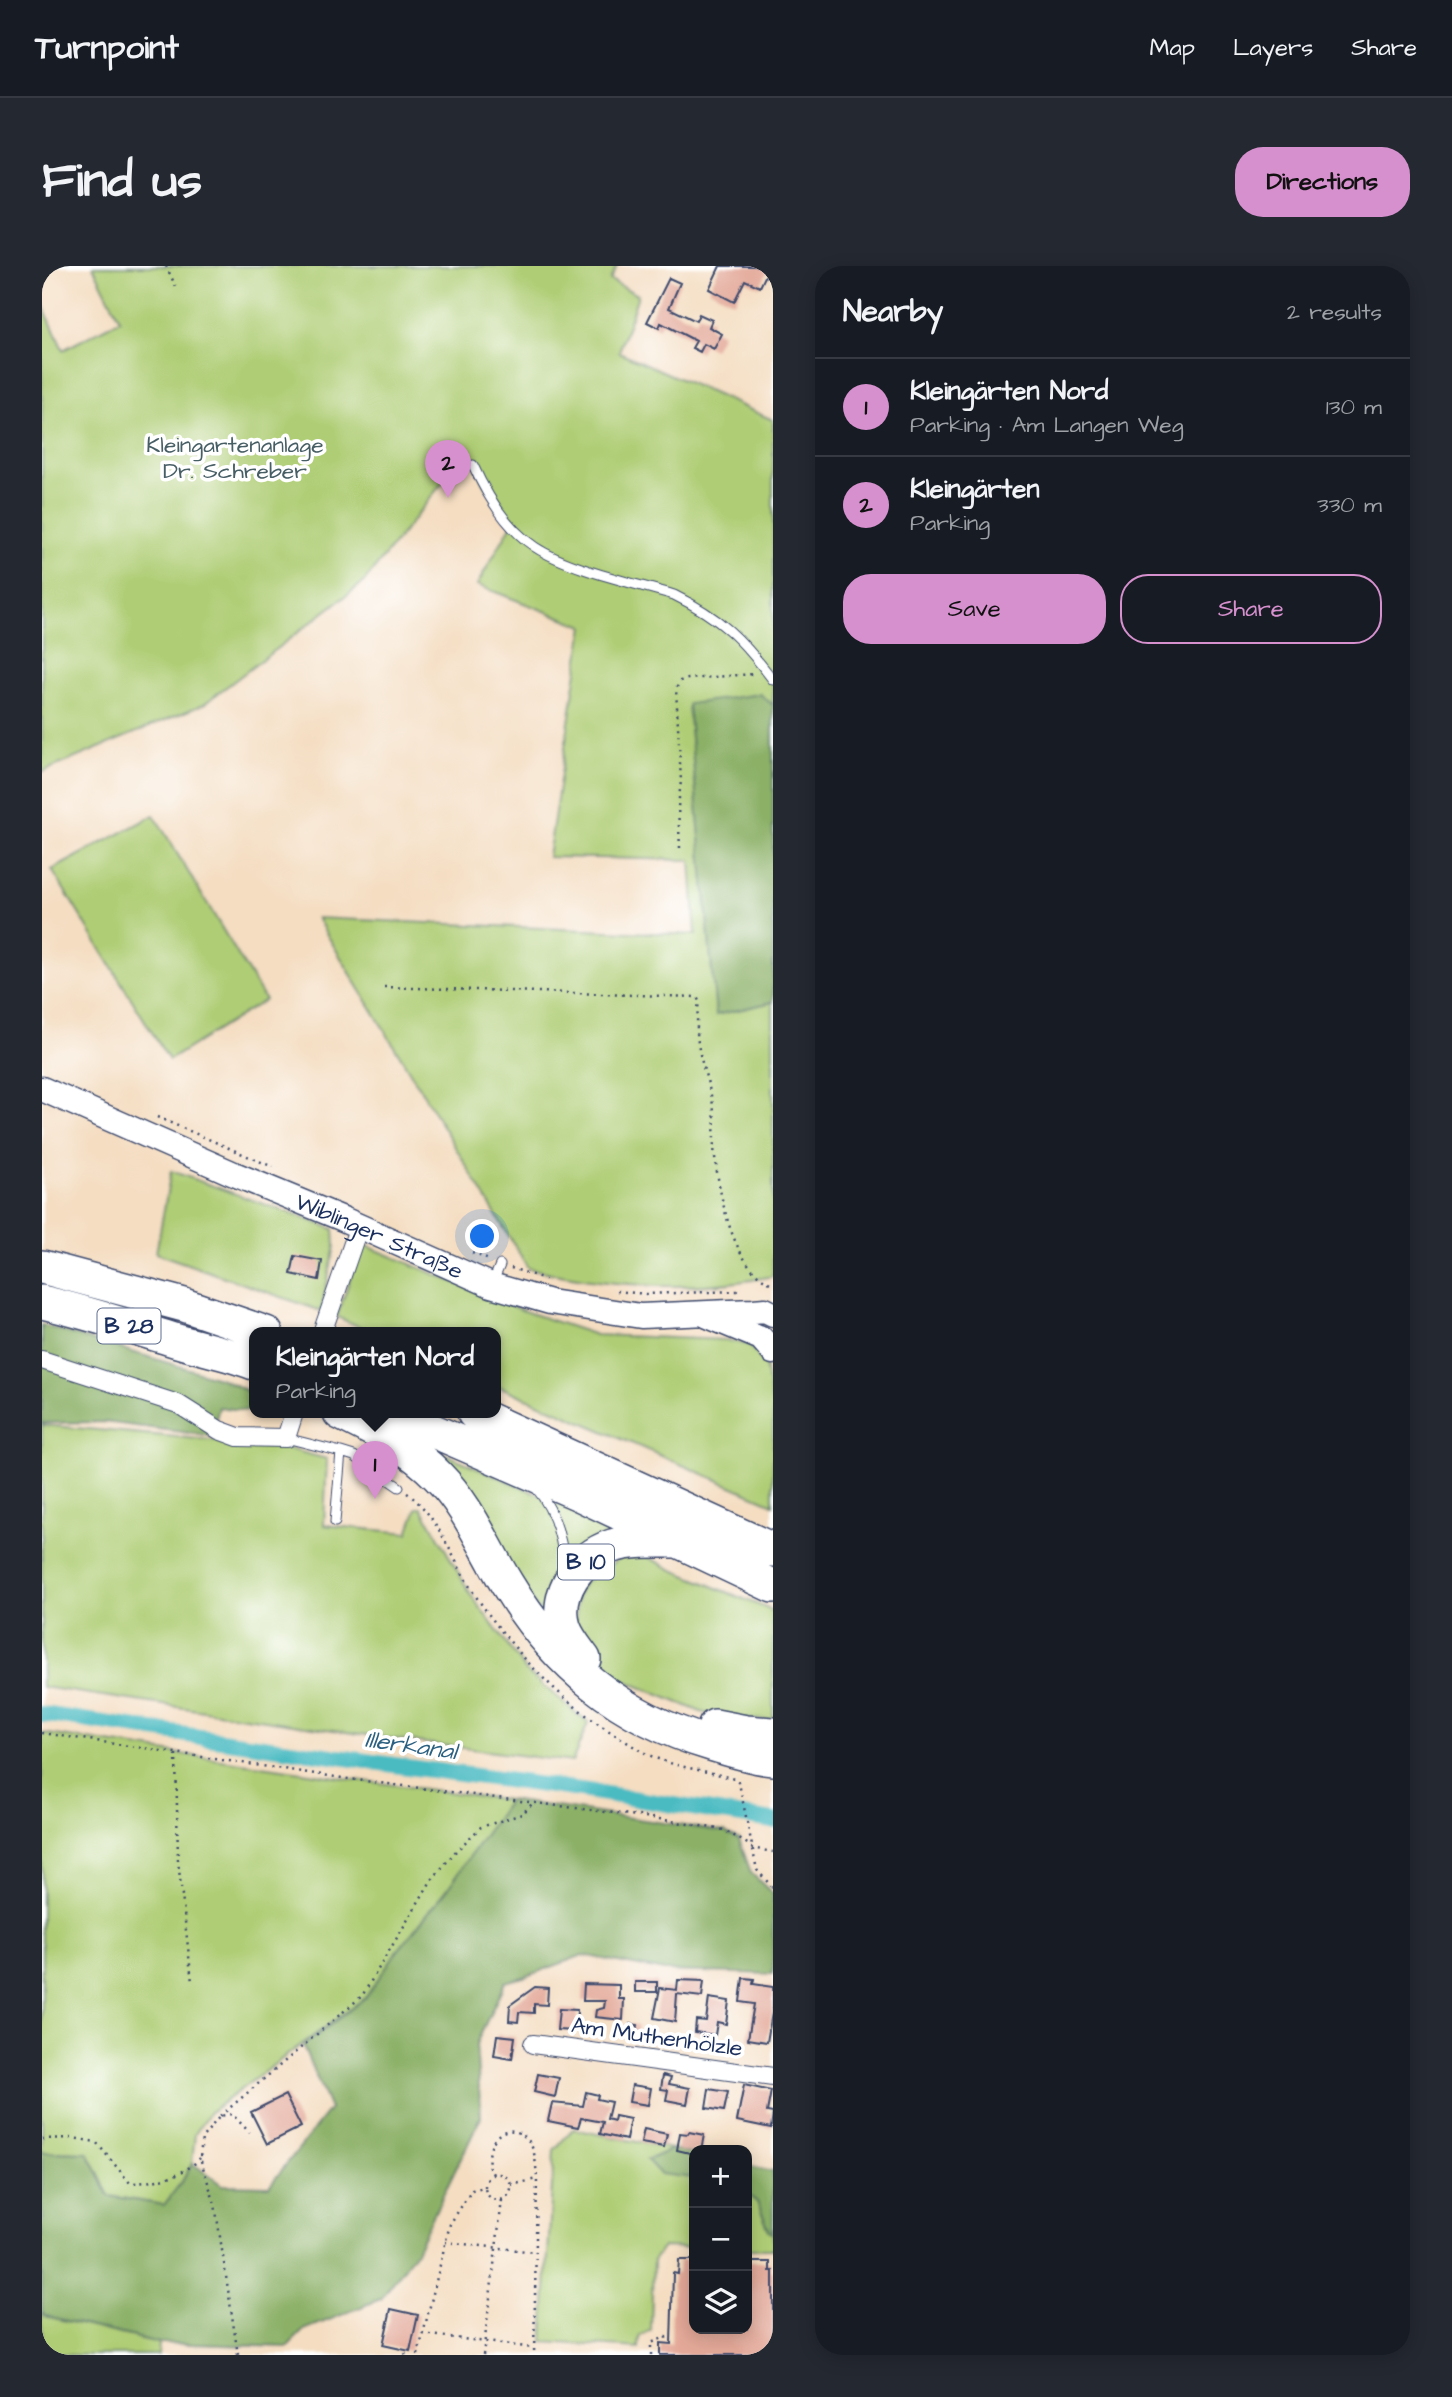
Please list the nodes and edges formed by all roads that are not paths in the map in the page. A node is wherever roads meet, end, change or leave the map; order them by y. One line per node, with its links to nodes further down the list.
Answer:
1 (473, 465): 2 (lane)
2 (770, 676)
3 (42, 1089): 4 (main road, Wiblinger Straße)
4 (359, 1226): 8 (main road, Wiblinger Straße); 10 (street)
5 (42, 1268): 9 (highway, B 28)
6 (42, 1302): 11 (highway, B 28)
7 (767, 1311): 8 (main road, Wiblinger Straße)
8 (701, 1313): 12 (main road)
9 (249, 1327)
10 (324, 1327)
11 (216, 1350): 14 (highway, B 28); 15 (highway)
12 (773, 1352)
13 (42, 1360): 20 (street)
14 (249, 1361)
15 (249, 1369)
16 (293, 1418): 20 (street)
17 (350, 1418): 30 (highway)
18 (404, 1418): 22 (highway)
19 (483, 1418): 25 (highway)
20 (286, 1438): 21 (lane)
21 (341, 1452): 23 (lane); 24 (lane)
22 (520, 1467): 25 (highway); 28 (lane)
23 (399, 1487)
24 (335, 1522)
25 (687, 1528): 26 (highway, B 10); 27 (highway, B 10); 28 (highway, B 10)
26 (773, 1550)
27 (773, 1586)
28 (565, 1590): 29 (highway, B 10)
29 (773, 1734)
30 (773, 1759)
31 (534, 2044): 32 (street, Am Muthenhölzle)
32 (773, 2077)

